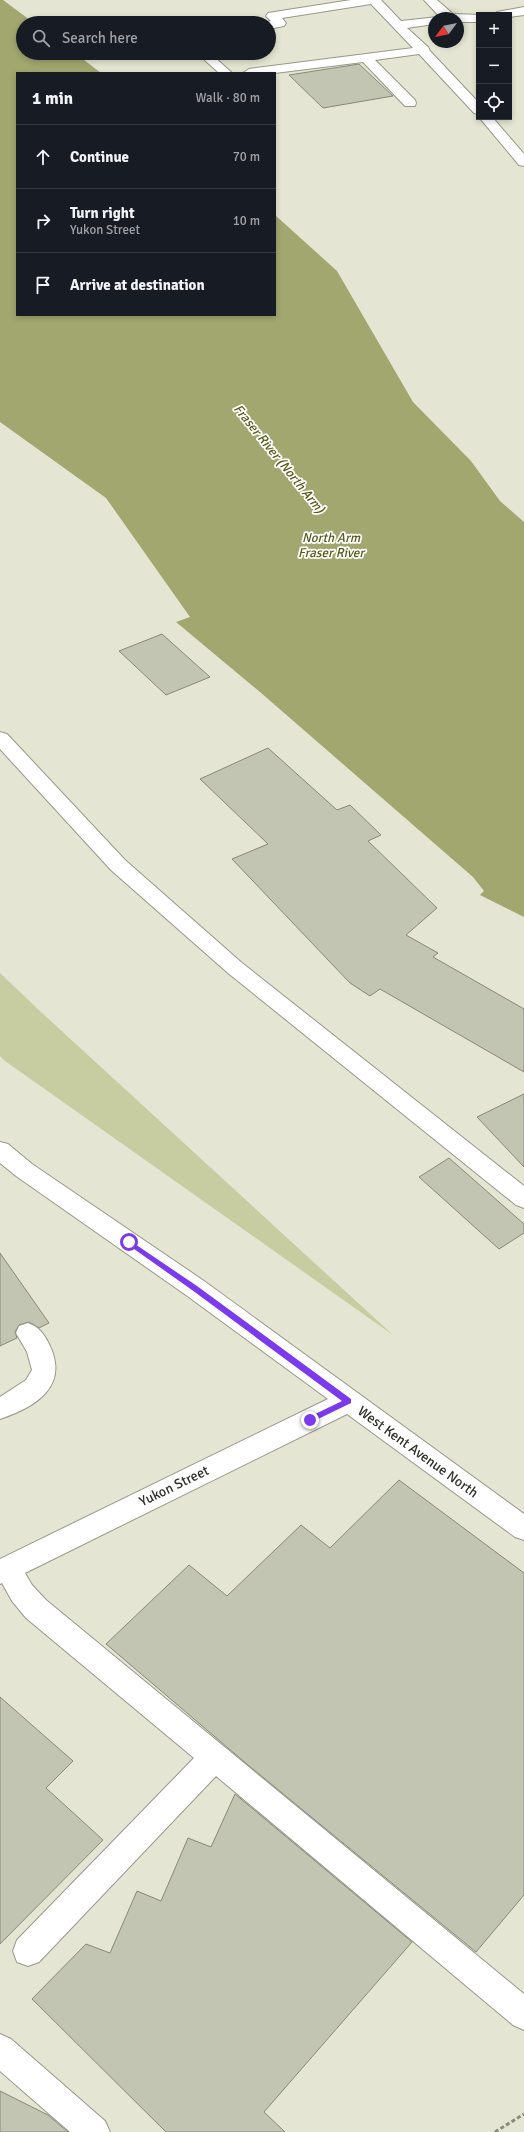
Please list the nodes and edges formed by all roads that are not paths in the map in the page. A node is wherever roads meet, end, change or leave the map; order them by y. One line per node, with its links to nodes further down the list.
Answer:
1 (374, 0): 6 (street); 10 (street)
2 (430, 0): 4 (street)
3 (524, 11): 5 (street)
4 (442, 12)
5 (512, 13)
6 (272, 16)
7 (464, 18): 8 (street)
8 (476, 18)
9 (428, 21): 10 (street)
10 (400, 25): 11 (street)
11 (424, 50): 12 (street); 17 (street)
12 (366, 58): 15 (street); 16 (street)
13 (211, 60): 14 (street)
14 (225, 72)
15 (257, 72)
16 (410, 103)
17 (476, 107)
18 (488, 120): 19 (street)
19 (524, 162)
20 (0, 738): 22 (street)
21 (0, 1150): 24 (street, West Kent Avenue North)
22 (524, 1199)
23 (28, 1333): 25 (street)
24 (349, 1401): 26 (street, West Kent Avenue North); 27 (street, Yukon Street)
25 (0, 1409)
26 (524, 1529)
27 (4, 1570): 28 (street)
28 (214, 1758): 29 (street); 30 (street)
29 (28, 1951)
30 (524, 2014)
31 (0, 2050): 32 (street)
32 (94, 2132)

